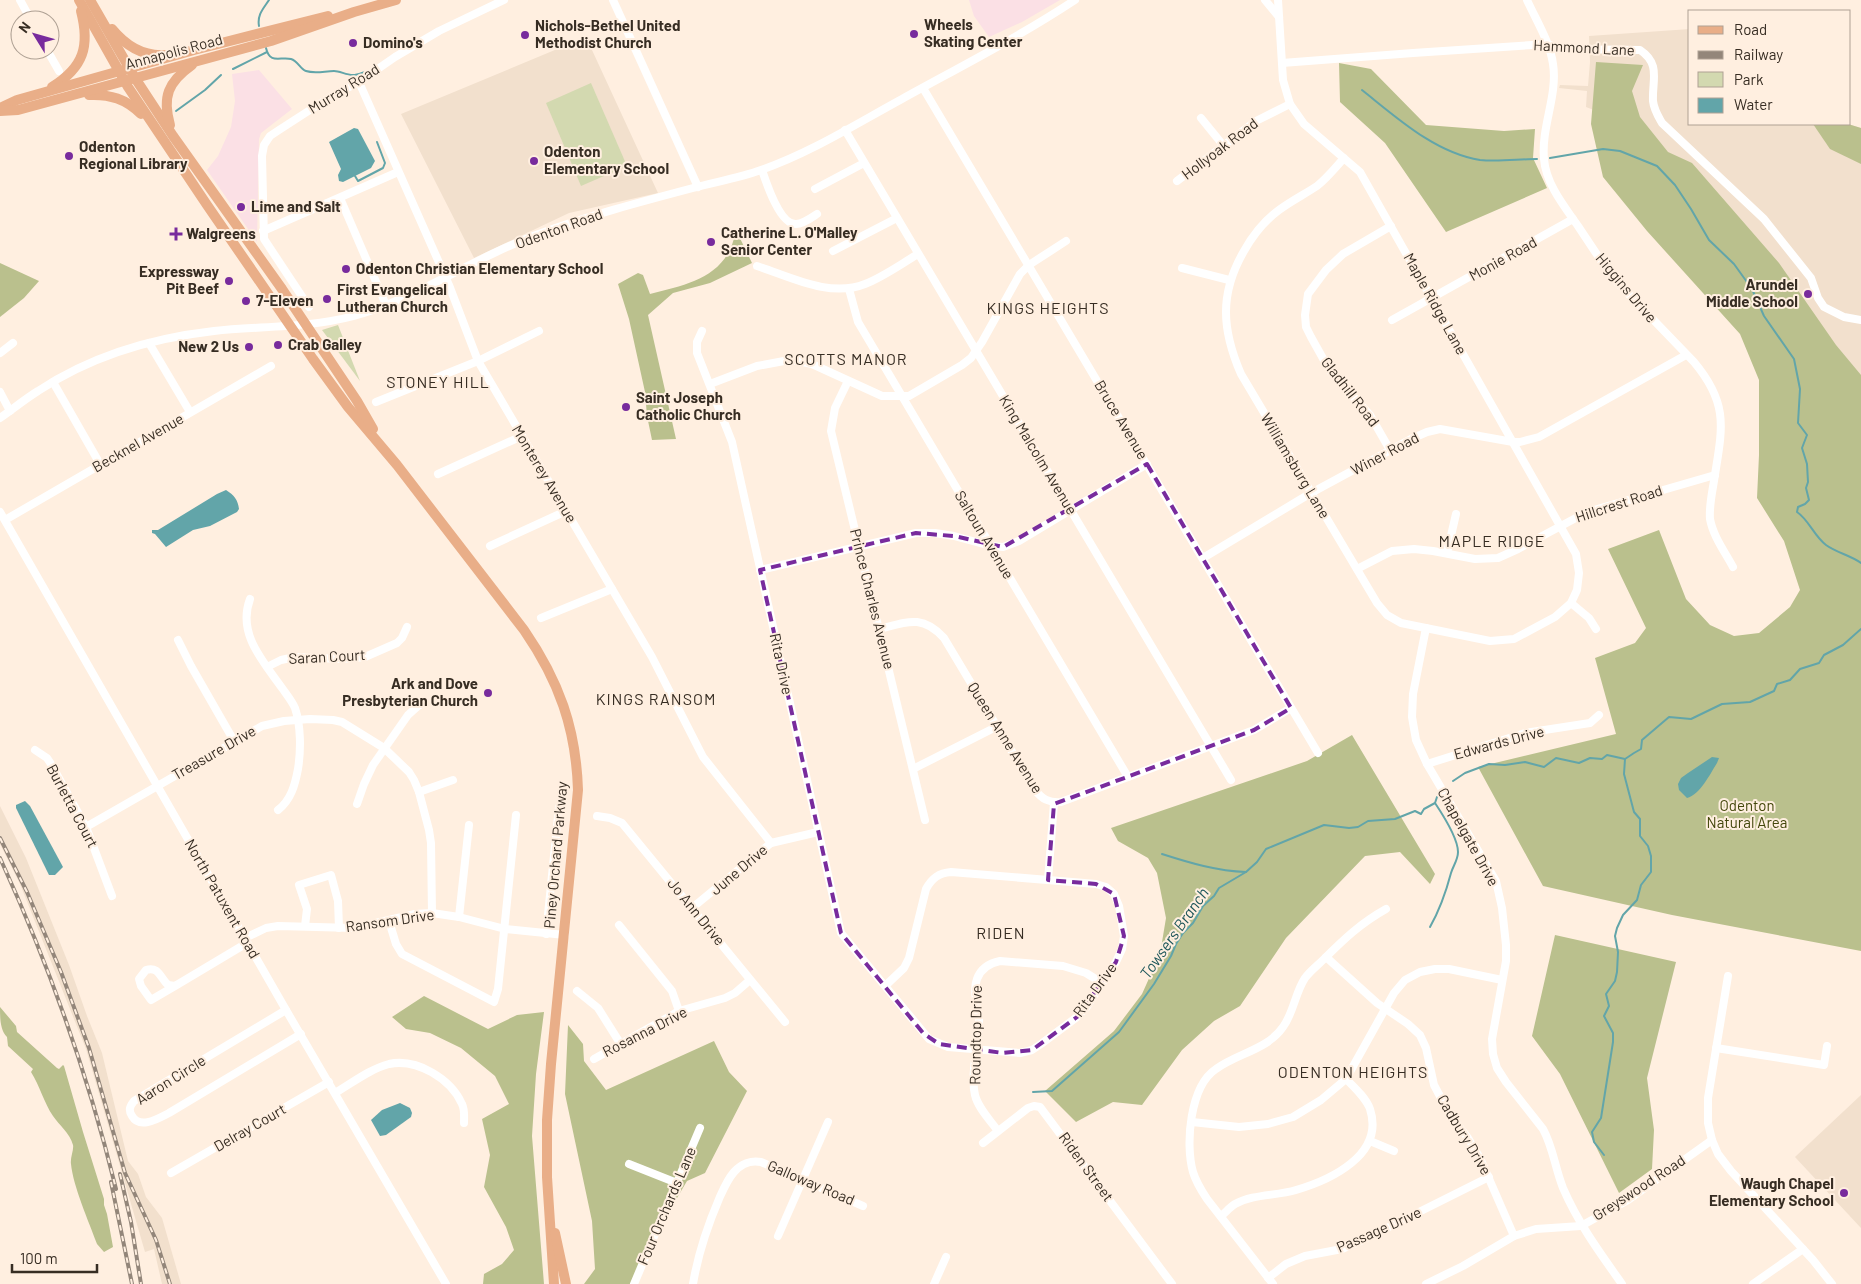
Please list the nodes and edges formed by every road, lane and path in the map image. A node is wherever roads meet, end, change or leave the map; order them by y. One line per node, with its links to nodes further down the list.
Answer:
1 (79, 0): 21 (main road, Piney Orchard Parkway); 26 (main road)
2 (90, 0): 11 (main road)
3 (396, 0): 12 (main road, Annapolis Road)
4 (504, 0): 10 (street, Murray Road)
5 (613, 0): 40 (street)
6 (1075, 0): 25 (street, Odenton Road)
7 (1265, 0): 13 (street)
8 (1278, 0): 13 (street, Maple Ridge Lane)
9 (1527, 0): 14 (street, Higgins Drive)
10 (492, 2): 24 (street, Murray Road)
11 (97, 12): 15 (main road); 19 (main road, Piney Orchard Parkway)
12 (354, 12): 15 (main road, Annapolis Road); 17 (main road, Annapolis Road)
13 (1279, 17): 18 (street, Maple Ridge Lane)
14 (1548, 44): 18 (street, Hammond Lane); 45 (street, Higgins Drive); 63 (street, Hammond Lane)
15 (194, 50): 19 (main road, Annapolis Road)
16 (53, 60): 20 (street)
17 (198, 62): 22 (main road, Annapolis Road); 33 (main road)
18 (1282, 63): 28 (street, Maple Ridge Lane)
19 (129, 68): 21 (main road, Annapolis Road); 22 (main road, Piney Orchard Parkway)
20 (59, 71)
21 (118, 71): 23 (main road, Piney Orchard Parkway); 26 (main road, Annapolis Road)
22 (135, 78): 23 (main road, Annapolis Road); 33 (main road, Piney Orchard Parkway)
23 (124, 81): 27 (main road, Annapolis Road); 31 (main road, Piney Orchard Parkway)
24 (359, 82): 38 (street, Monterey Avenue); 47 (street, Murray Road)
25 (922, 88): 32 (street, Odenton Road); 51 (street, Bruce Avenue)
26 (41, 93): 29 (main road, Annapolis Road)
27 (70, 96): 29 (main road, Annapolis Road); 31 (main road)
28 (1290, 104): 34 (street, Hollyoak Road); 35 (street, Maple Ridge Lane)
29 (0, 109)
30 (1201, 118): 34 (street)
31 (154, 127): 65 (main road, Piney Orchard Parkway)
32 (845, 130): 36 (street, King Malcolm Avenue); 37 (street, Odenton Road)
33 (174, 136): 58 (main road, Piney Orchard Parkway)
34 (1223, 146): 39 (street, Hollyoak Road)
35 (1344, 158): 46 (street, Maple Ridge Lane); 55 (street, Williamsburg Lane)
36 (864, 162): 41 (street); 44 (street, King Malcolm Avenue)
37 (762, 170): 40 (street, Odenton Road); 43 (street)
38 (398, 172): 42 (street); 54 (street, Monterey Avenue)
39 (1177, 182)
40 (698, 187): 54 (street, Odenton Road)
41 (815, 189)
42 (340, 198): 47 (street); 60 (street)
43 (817, 214)
44 (897, 218): 49 (street); 50 (street, King Malcolm Avenue)
45 (1573, 219): 59 (street, Monie Road); 72 (street, Higgins Drive)
46 (1391, 226): 59 (street, Maple Ridge Lane); 87 (street, Gladhill Road)
47 (263, 231): 56 (street)
48 (1066, 241): 51 (street)
49 (834, 251)
50 (918, 254): 57 (street); 70 (street, King Malcolm Avenue)
51 (1029, 265): 70 (street); 89 (street, Bruce Avenue)
52 (757, 266): 57 (street)
53 (1182, 268): 55 (street)
54 (445, 279): 60 (street, Odenton Road); 73 (street, Monterey Avenue)
55 (1230, 280): 92 (street, Williamsburg Lane)
56 (293, 282): 58 (street); 61 (street)
57 (849, 289): 79 (street, Saltoun Avenue)
58 (282, 290): 64 (main road, Piney Orchard Parkway)
59 (1432, 298): 62 (street, Monie Road); 85 (street, Maple Ridge Lane)
60 (386, 305): 64 (street, Odenton Road)
61 (309, 307)
62 (1392, 320)
63 (1861, 320)
64 (305, 325): 65 (street, Odenton Road); 86 (main road, Piney Orchard Parkway)
65 (291, 326): 69 (street, Odenton Road); 86 (main road, Piney Orchard Parkway)
66 (538, 330): 73 (street)
67 (702, 331): 77 (street, Rita Drive)
68 (13, 343): 71 (street)
69 (149, 343): 76 (street, Odenton Road); 82 (street)
70 (977, 350): 79 (street); 93 (street, King Malcolm Avenue)
71 (0, 353)
72 (1686, 355): 85 (street, Winer Road); 91 (street, Higgins Drive)
73 (478, 361): 80 (street); 84 (street, Monterey Avenue)
74 (271, 366): 82 (street, Becknel Avenue)
75 (848, 381): 77 (street); 79 (street); 100 (street, Prince Charles Avenue)
76 (53, 382): 81 (street, Odenton Road); 88 (street)
77 (710, 384): 106 (street, Rita Drive)
78 (0, 392): 81 (street)
79 (902, 396): 101 (street, Saltoun Avenue)
80 (376, 402)
81 (10, 411): 83 (street, Odenton Road)
82 (190, 412): 88 (street, Becknel Avenue)
83 (0, 418)
84 (522, 436): 90 (street); 94 (street, Monterey Avenue)
85 (1513, 442): 87 (street, Winer Road); 98 (street, Maple Ridge Lane)
86 (385, 449): 157 (main road, Piney Orchard Parkway)
87 (1390, 450): 92 (street, Winer Road)
88 (100, 464): 97 (street, Becknel Avenue)
89 (1147, 464): 93 (street); 103 (street, Bruce Avenue)
90 (438, 474)
91 (1715, 476): 98 (street, Hillcrest Road); 104 (street, Higgins Drive)
92 (1311, 493): 103 (street, Winer Road); 105 (street, Williamsburg Lane)
93 (1071, 510): 101 (street); 123 (street, King Malcolm Avenue)
94 (566, 511): 99 (street); 107 (street, Monterey Avenue)
95 (0, 512): 97 (street, North Patuxent Road)
96 (1456, 514): 102 (street)
97 (5, 520): 132 (street, North Patuxent Road)
98 (1560, 526): 102 (street, Hillcrest Road); 109 (street, Maple Ridge Lane)
99 (490, 546)
100 (859, 546): 101 (street); 106 (street); 113 (street, Prince Charles Avenue)
101 (991, 546): 129 (street, Saltoun Avenue)
102 (1448, 553): 105 (street, Hillcrest Road)
103 (1203, 558): 118 (street, Bruce Avenue)
104 (1733, 567)
105 (1356, 569): 112 (street, Williamsburg Lane)
106 (760, 570): 143 (street, Rita Drive)
107 (612, 589): 110 (street); 144 (street, Monterey Avenue)
108 (250, 599): 116 (street)
109 (1571, 603): 112 (street, Williamsburg Lane); 114 (street)
110 (541, 618)
111 (407, 627): 116 (street, Saran Court)
112 (1426, 628): 127 (street, Chapelgate Drive)
113 (879, 629): 121 (street, Queen Anne Avenue); 128 (street, Prince Charles Avenue)
114 (1596, 629)
115 (178, 640): 122 (street)
116 (267, 667): 120 (street)
117 (425, 702): 124 (street)
118 (1291, 708): 123 (street, Queen Anne Avenue); 126 (street, Bruce Avenue)
119 (1599, 715): 127 (street, Edwards Drive)
120 (298, 720): 122 (street, Treasure Drive); 124 (street, Treasure Drive); 137 (street)
121 (996, 727): 128 (street); 134 (street, Queen Anne Avenue)
122 (234, 741): 132 (street, Treasure Drive)
123 (1212, 746): 129 (street, Queen Anne Avenue); 131 (street, King Malcolm Avenue)
124 (384, 748): 133 (street, Treasure Drive); 135 (street)
125 (35, 750): 142 (street, Burletta Court)
126 (1318, 753)
127 (1427, 764): 162 (street, Chapelgate Drive)
128 (913, 769): 140 (street, Prince Charles Avenue)
129 (1128, 777): 134 (street, Queen Anne Avenue)
130 (453, 780): 133 (street)
131 (1231, 780)
132 (158, 786): 142 (street, Treasure Drive); 158 (street, North Patuxent Road)
133 (419, 792): 149 (street, Treasure Drive)
134 (1054, 803): 145 (street)
135 (357, 804)
136 (559, 807): 156 (street)
137 (278, 810)
138 (516, 815): 155 (street)
139 (597, 816): 147 (street, Jo Ann Drive)
140 (925, 820)
141 (469, 825): 150 (street)
142 (86, 827): 146 (street, Burletta Court)
143 (818, 832): 144 (street, June Drive); 165 (street, Rita Drive)
144 (771, 843): 147 (street, June Drive)
145 (1048, 880): 163 (street, Rita Drive); 165 (street, Rita Drive)
146 (112, 896)
147 (692, 908): 161 (street, Jo Ann Drive)
148 (1386, 909): 159 (street)
149 (432, 913): 150 (street, Ransom Drive); 151 (street, Ransom Drive)
150 (458, 917): 155 (street, Ransom Drive)
151 (390, 921): 154 (street, Ransom Drive); 155 (street)
152 (619, 924): 169 (street)
153 (305, 926): 154 (street, Ransom Drive); 154 (street); 158 (street, Ransom Drive)
154 (338, 928)
155 (505, 929): 156 (street, Ransom Drive)
156 (546, 934): 157 (street, Ransom Drive)
157 (565, 936): 194 (main road, Piney Orchard Parkway)
158 (246, 940): 164 (street, Ransom Drive); 168 (street, North Patuxent Road)
159 (1326, 957): 167 (street, Cadbury Drive); 181 (street)
160 (1728, 976): 174 (street)
161 (750, 980): 169 (street, Rosanna Drive); 170 (street, Jo Ann Drive)
162 (1502, 980): 167 (street); 197 (street, Chapelgate Drive)
163 (1102, 983): 175 (street, Rita Drive); 175 (street, Roundtop Drive)
164 (175, 986): 164 (street, Ransom Drive)
165 (885, 986): 175 (street, Rita Drive)
166 (576, 991): 172 (street)
167 (1386, 1009): 177 (street); 191 (street, Cadbury Drive)
168 (286, 1010): 171 (street, North Patuxent Road); 171 (street, Aaron Circle)
169 (679, 1012): 172 (street, Rosanna Drive)
170 (785, 1022)
171 (301, 1034): 178 (street, North Patuxent Road)
172 (620, 1043): 176 (street, Rosanna Drive)
173 (1827, 1046): 174 (street)
174 (1716, 1048): 185 (street)
175 (977, 1050): 184 (street, Roundtop Drive)
176 (594, 1059)
177 (1346, 1079): 181 (street); 186 (street)
178 (329, 1082): 179 (street, North Patuxent Road); 190 (street, Delray Court)
179 (335, 1093): 182 (street); 203 (street, North Patuxent Road)
180 (828, 1122): 192 (street)
181 (1192, 1122): 196 (street)
182 (464, 1123)
183 (700, 1128): 193 (street, Four Orchards Lane)
184 (998, 1130): 187 (street, Riden Street); 209 (street, Riden Street)
185 (1712, 1140): 197 (street, Greyswood Road); 200 (street)
186 (1370, 1141): 188 (street); 196 (street)
187 (983, 1143)
188 (1394, 1151)
189 (630, 1164): 193 (street)
190 (171, 1173)
191 (1489, 1177): 199 (street, Cadbury Drive); 202 (street, Passage Drive)
192 (803, 1179): 195 (street, Galloway Road); 198 (street); 207 (street, Galloway Road)
193 (677, 1183): 206 (street, Four Orchards Lane)
194 (548, 1201): 204 (main road, Piney Orchard Parkway); 205 (main road, Piney Orchard Parkway)
195 (863, 1206)
196 (1220, 1216): 202 (street)
197 (1581, 1226): 199 (street, Greyswood Road); 211 (street, Chapelgate Drive)
198 (778, 1236)
199 (1514, 1236): 210 (street, Greyswood Road)
200 (1803, 1249): 212 (street); 213 (street)
201 (946, 1257): 208 (street)
202 (1270, 1281)
203 (446, 1284)
204 (554, 1284)
205 (566, 1284)
206 (634, 1284)
207 (693, 1284)
208 (934, 1284)
209 (1172, 1284)
210 (1426, 1284)
211 (1622, 1284)
212 (1753, 1284)
213 (1832, 1284)

